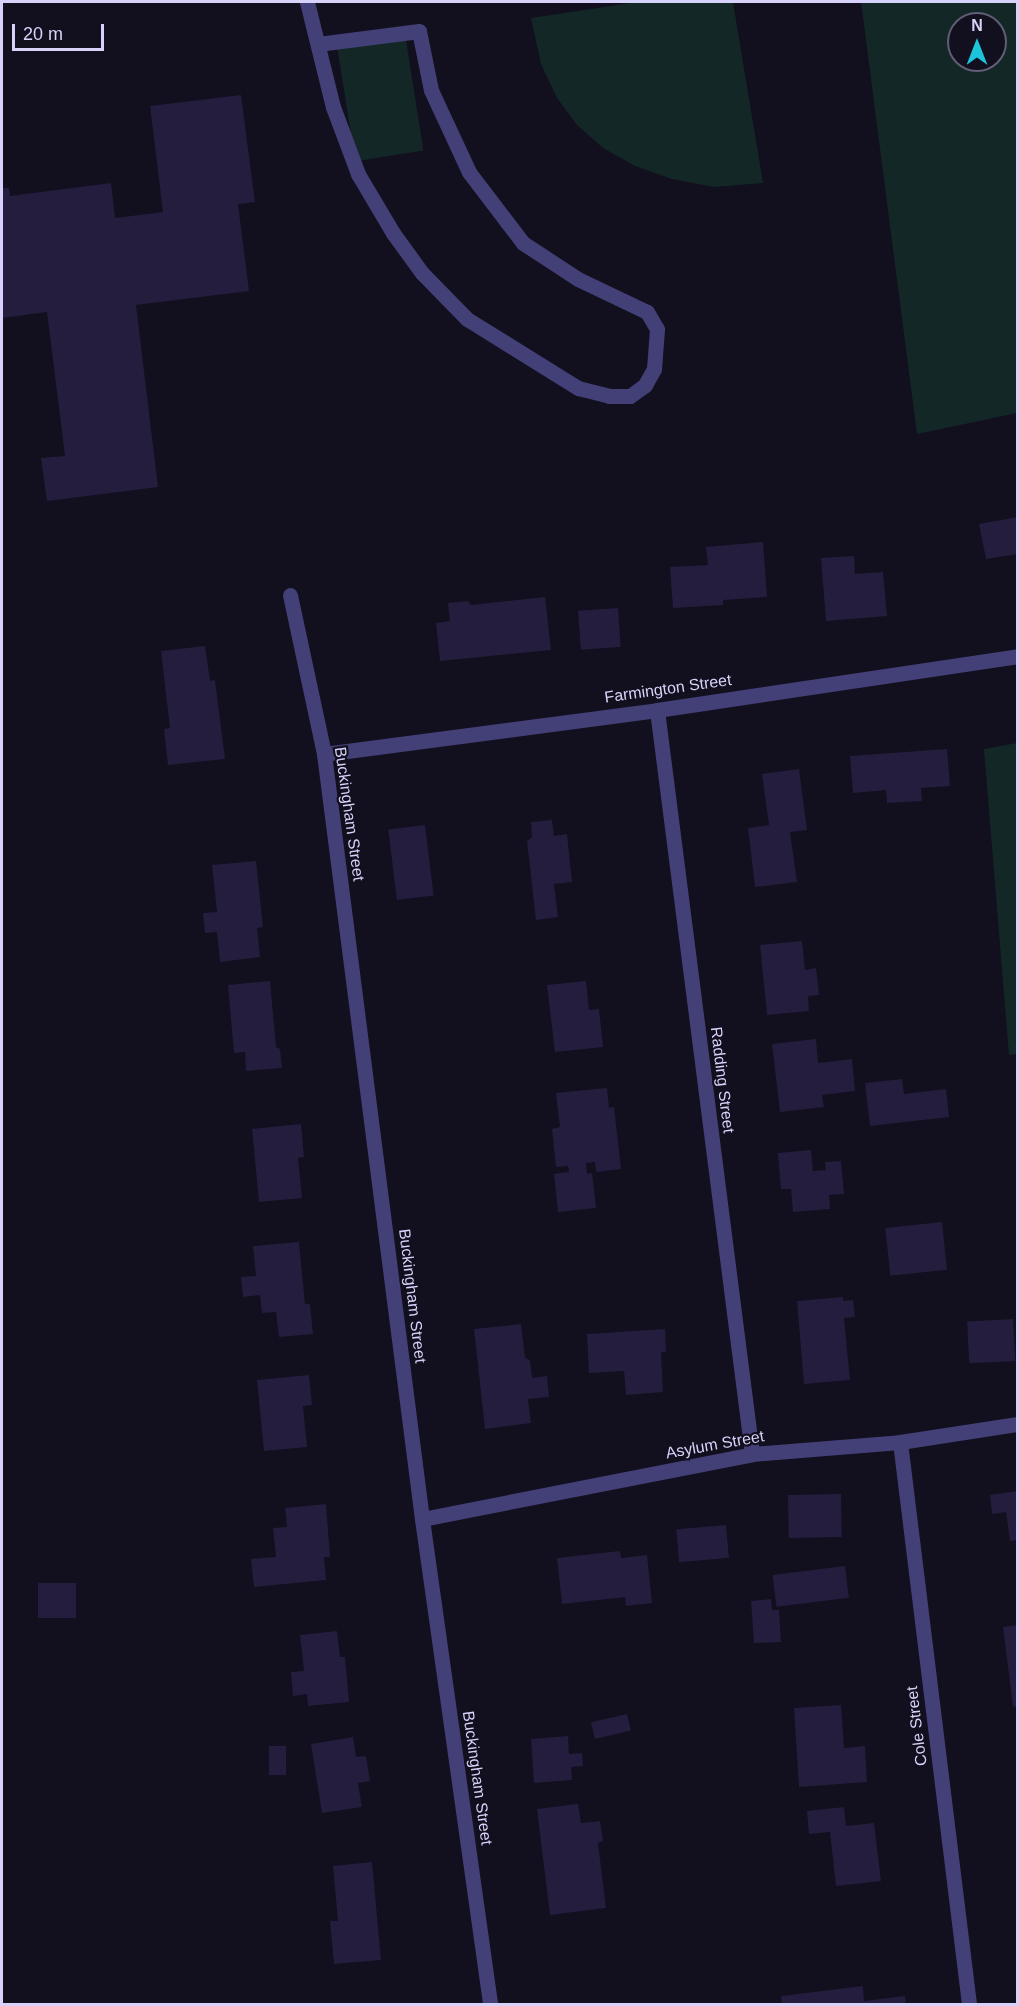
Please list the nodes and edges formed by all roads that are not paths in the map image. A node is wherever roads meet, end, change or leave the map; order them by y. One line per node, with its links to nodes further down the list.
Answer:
1 (307, 2): 2 (street)
2 (318, 44): 2 (street)
3 (290, 595): 6 (street, Buckingham Street)
4 (1017, 656): 5 (street, Farmington Street)
5 (657, 710): 6 (street, Farmington Street); 9 (street, Radding Street)
6 (324, 754): 10 (street, Buckingham Street)
7 (1017, 1424): 8 (street, Asylum Street)
8 (900, 1442): 9 (street, Asylum Street); 12 (street, Cole Street)
9 (752, 1454): 10 (street, Asylum Street)
10 (422, 1519): 11 (street, Buckingham Street)
11 (490, 2004)
12 (969, 2004)

